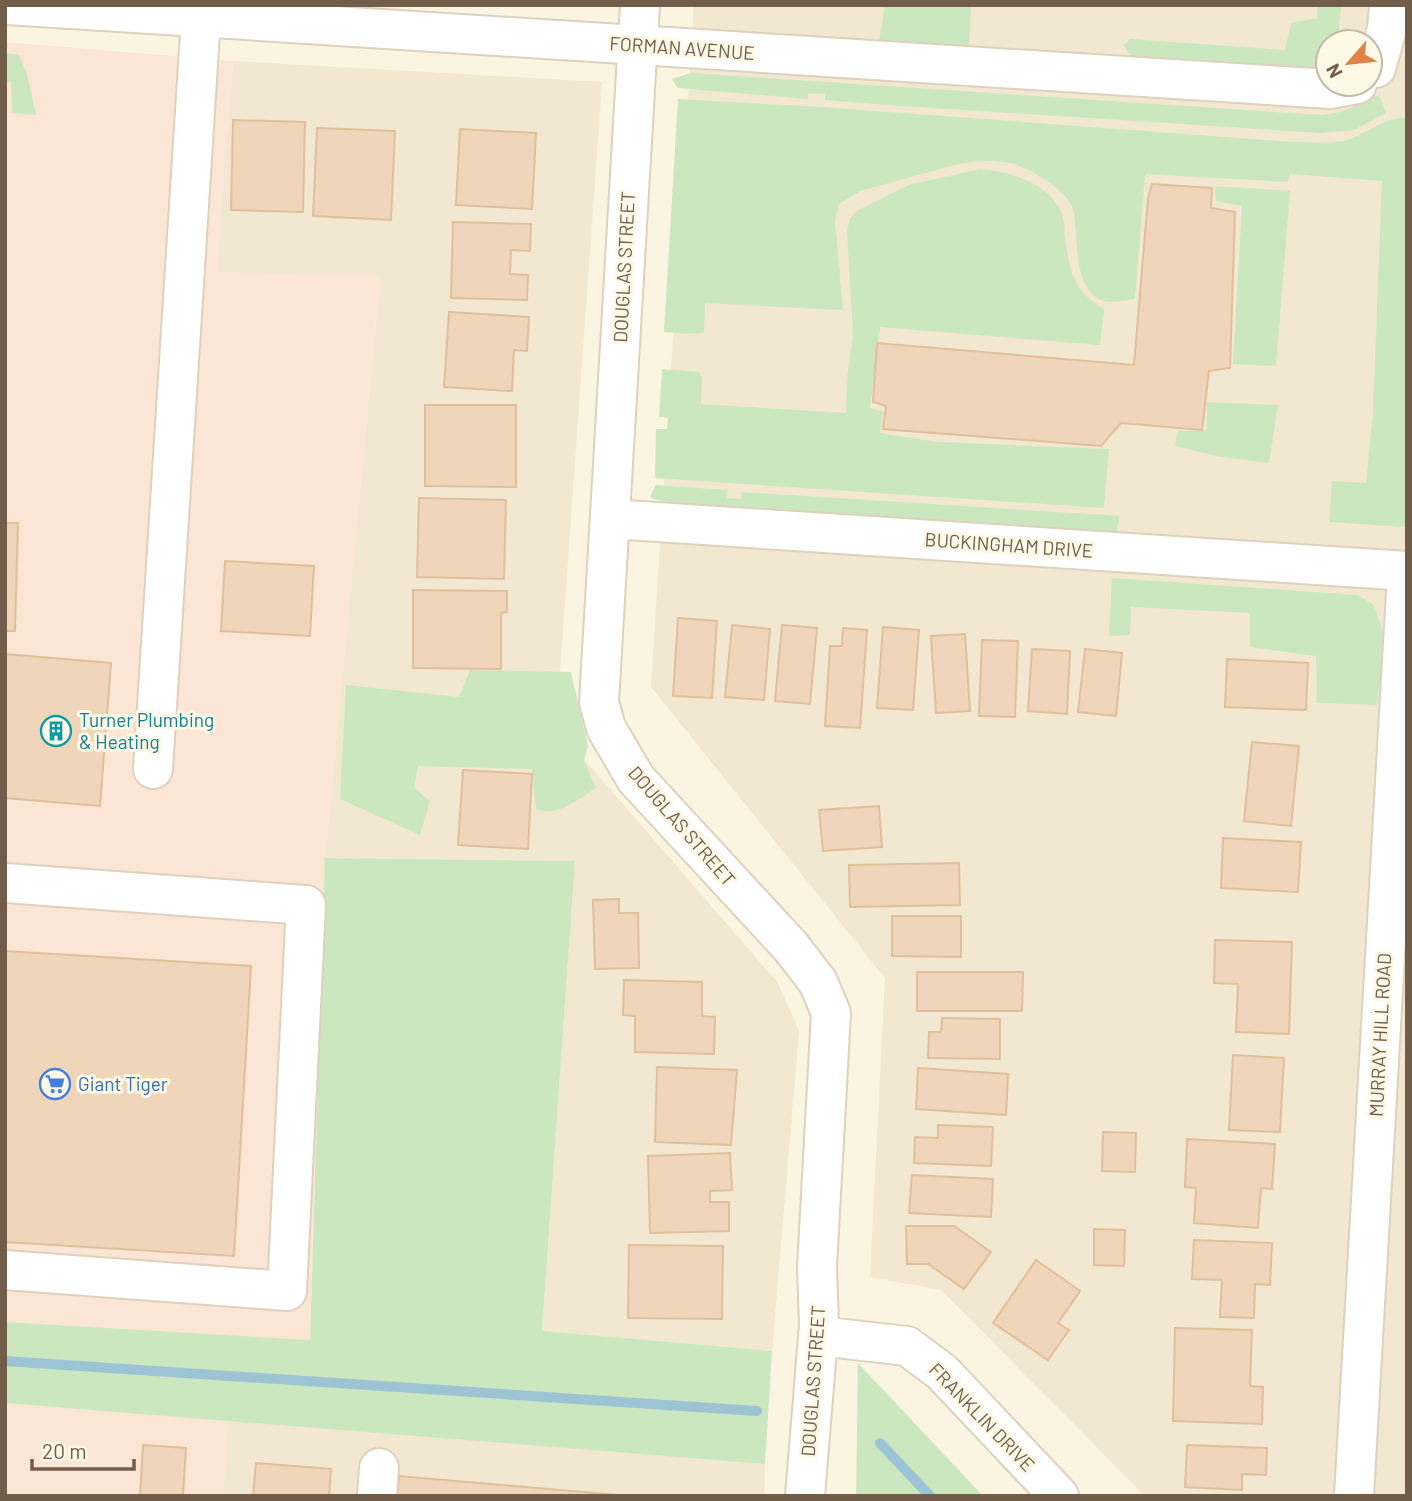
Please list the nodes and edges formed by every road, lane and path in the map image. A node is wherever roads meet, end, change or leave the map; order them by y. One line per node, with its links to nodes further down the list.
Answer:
1 (7, 5): 4 (street, FORMAN AVENUE)
2 (640, 5): 6 (street, DOUGLAS STREET)
3 (1389, 5): 5 (street)
4 (186, 13): 6 (street, FORMAN AVENUE); 10 (street)
5 (1384, 42)
6 (638, 45): 7 (street, FORMAN AVENUE); 8 (street, DOUGLAS STREET)
7 (1314, 88)
8 (611, 519): 9 (street, BUCKINGHAM DRIVE); 13 (street, DOUGLAS STREET)
9 (1407, 572): 16 (street, MURRAY HILL ROAD)
10 (153, 769)
11 (5, 883): 12 (street)
12 (5, 1270)
13 (818, 1336): 14 (street, DOUGLAS STREET); 15 (street, FRANKLIN DRIVE)
14 (805, 1496)
15 (1059, 1496)
16 (1354, 1496)

